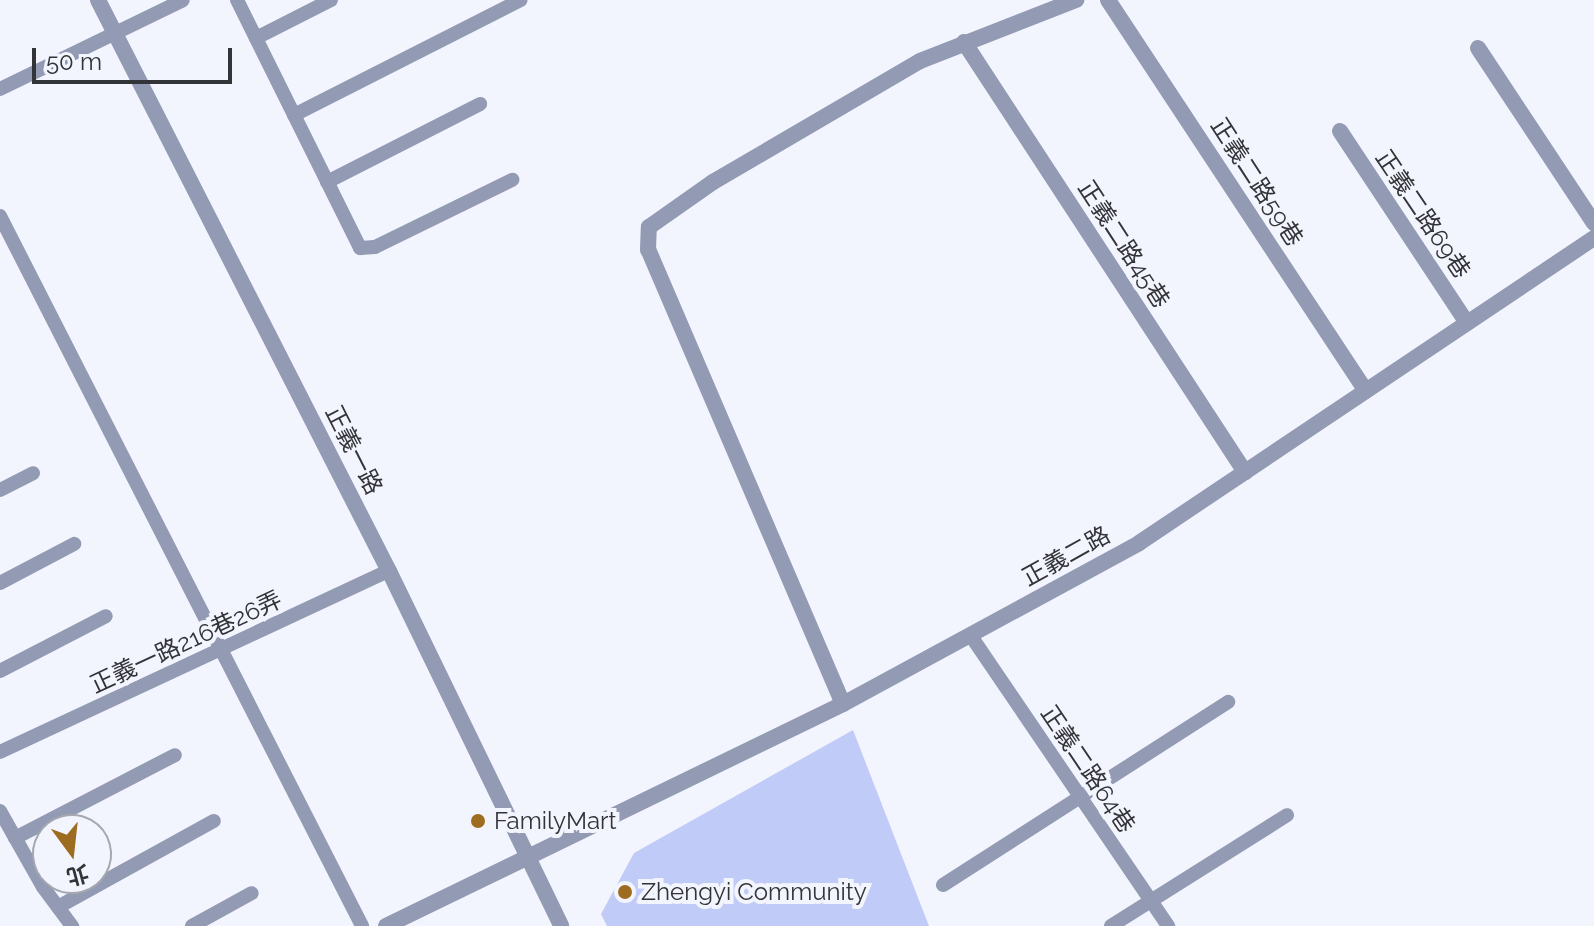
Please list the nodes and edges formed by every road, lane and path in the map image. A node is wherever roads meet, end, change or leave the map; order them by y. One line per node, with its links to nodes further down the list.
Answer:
1 (98, 0): 8 (street, 正義一路)
2 (183, 0): 8 (lane)
3 (237, 0): 9 (lane)
4 (331, 0): 9 (lane)
5 (521, 0): 14 (lane)
6 (1076, 0): 10 (street)
7 (1108, 0): 22 (street, 正義二路59巷)
8 (114, 34): 12 (lane); 27 (street, 正義一路)
9 (256, 38): 14 (lane)
10 (964, 42): 23 (street, 正義二路45巷); 34 (street)
11 (1478, 48): 19 (street)
12 (0, 89)
13 (480, 104): 17 (lane)
14 (294, 115): 17 (lane)
15 (1340, 131): 21 (street, 正義二路69巷)
16 (512, 180): 17 (lane)
17 (327, 182)
18 (0, 216): 31 (lane)
19 (1594, 223)
20 (1594, 238): 21 (street, 正義二路)
21 (1467, 323): 22 (street, 正義二路)
22 (1366, 391): 23 (street, 正義二路)
23 (1245, 472): 30 (street, 正義二路)
24 (33, 473): 25 (lane)
25 (0, 490)
26 (74, 544): 28 (lane)
27 (389, 571): 31 (lane, 正義一路216巷26弄); 42 (street, 正義一路)
28 (0, 583)
29 (106, 616): 32 (lane)
30 (971, 636): 34 (street, 正義二路); 37 (lane, 正義二路64巷)
31 (222, 650): 35 (lane, 正義一路216巷26弄); 49 (lane)
32 (0, 671)
33 (1228, 702): 37 (lane)
34 (843, 704): 42 (street, 正義二路)
35 (0, 752)
36 (175, 755): 41 (lane)
37 (1080, 797): 43 (lane); 45 (lane, 正義二路64巷)
38 (0, 811): 41 (lane)
39 (1287, 815): 45 (lane)
40 (214, 821): 46 (lane)
41 (15, 838): 46 (lane)
42 (526, 854): 50 (street, 正義二路); 51 (street, 正義一路)
43 (943, 885)
44 (252, 893): 48 (lane)
45 (1151, 901): 52 (lane); 53 (lane, 正義二路64巷)
46 (58, 907): 47 (lane)
47 (72, 926)
48 (192, 926)
49 (362, 926)
50 (386, 926)
51 (561, 926)
52 (1111, 926)
53 (1168, 926)

